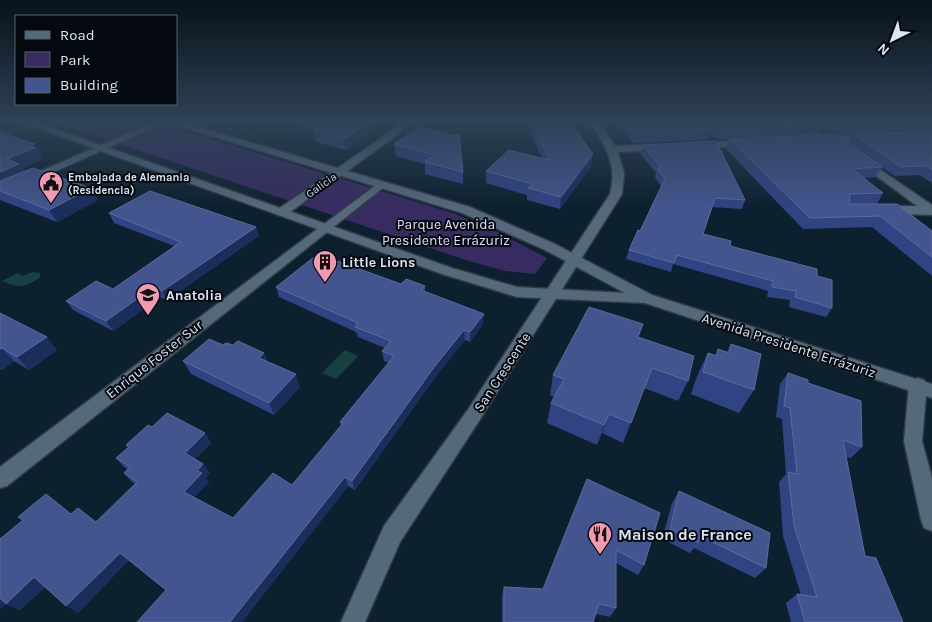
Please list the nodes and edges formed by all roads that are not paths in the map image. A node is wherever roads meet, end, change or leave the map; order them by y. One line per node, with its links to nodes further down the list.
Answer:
1 (99, 150): 9 (street)
2 (104, 150): 12 (street, Avenida Presidente Errázuriz)
3 (264, 150): 7 (street, Avenida Presidente Errázuriz)
4 (370, 150): 7 (street, Galicia)
5 (612, 150): 14 (street, San Crescente)
6 (849, 150): 11 (street)
7 (339, 172): 8 (street, Avenida Presidente Errázuriz); 12 (street, Galicia)
8 (380, 185): 13 (street, Enrique Foster Sur); 14 (street, Avenida Presidente Errázuriz)
9 (0, 193)
10 (875, 210): 11 (street)
11 (931, 210)
12 (282, 212): 13 (street, Avenida Presidente Errázuriz)
13 (326, 227): 15 (street, Avenida Presidente Errázuriz); 18 (street, Enrique Foster Sur)
14 (574, 260): 15 (street, San Crescente); 16 (street, Avenida Presidente Errázuriz)
15 (552, 294): 16 (street, Avenida Presidente Errázuriz); 20 (street, San Crescente)
16 (647, 299): 17 (street, Avenida Presidente Errázuriz)
17 (925, 388): 19 (street)
18 (0, 479)
19 (932, 520)
20 (353, 622)

